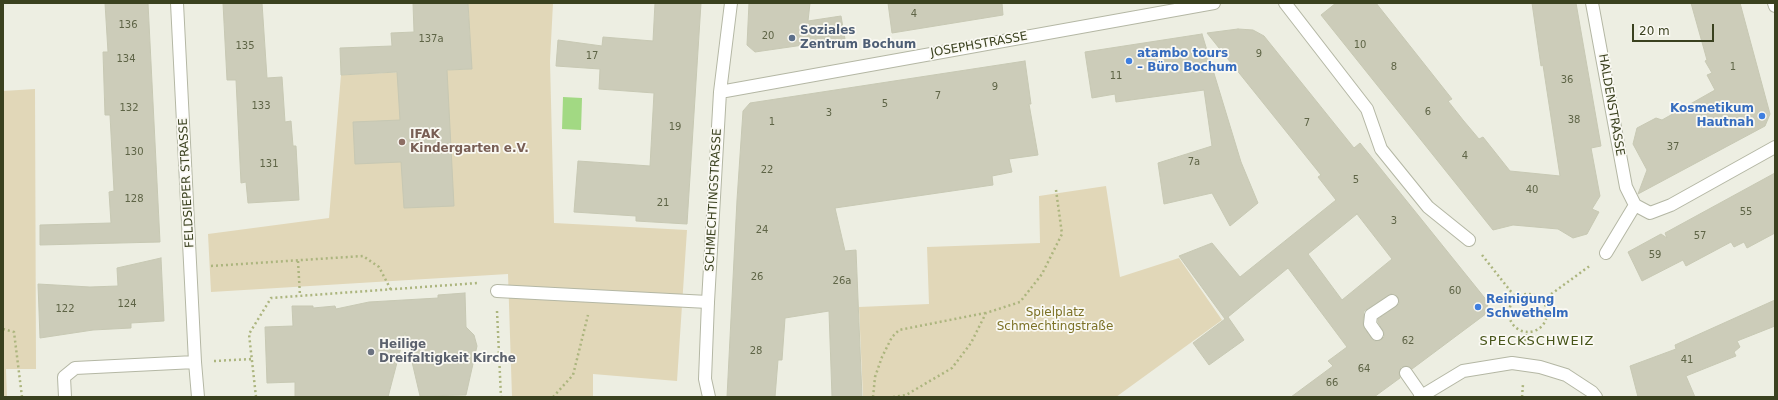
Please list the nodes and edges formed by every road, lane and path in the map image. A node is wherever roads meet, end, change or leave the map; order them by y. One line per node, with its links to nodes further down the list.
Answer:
1 (178, 3): 15 (street, FELDSIEPER STRASSE)
2 (731, 3): 8 (street, SCHMECHTINGSTRASSE)
3 (1214, 3): 8 (street, JOSEPHSTRASSE)
4 (1285, 3): 12 (street)
5 (1592, 3): 11 (street, HALDENSTRASSE)
6 (1774, 3): 7 (street)
7 (1775, 6)
8 (720, 92): 24 (street, SCHMECHTINGSTRASSE)
9 (1775, 147): 11 (street)
10 (1056, 190): 25 (path)
11 (1635, 205): 13 (street)
12 (1469, 240): 21 (path)
13 (1606, 253): 22 (path)
14 (298, 261): 15 (path); 17 (path); 19 (path)
15 (191, 268): 29 (street, FELDSIEPER STRASSE)
16 (478, 283): 17 (path)
17 (391, 290): 19 (path)
18 (497, 291): 20 (street); 36 (path)
19 (300, 296): 28 (path)
20 (593, 296): 24 (street); 37 (path)
21 (1516, 298): 22 (path); 22 (path)
22 (1543, 300)
23 (1392, 301): 27 (street)
24 (708, 302): 38 (street, SCHMECHTINGSTRASSE)
25 (986, 313): 39 (path); 40 (path)
26 (3, 329): 32 (path)
27 (1377, 334)
28 (252, 359): 29 (path); 35 (path)
29 (195, 362): 33 (street); 34 (street, FELDSIEPER STRASSE)
30 (1406, 373): 31 (street)
31 (1421, 396): 41 (street)
32 (22, 397)
33 (65, 397)
34 (198, 397)
35 (256, 397)
36 (501, 397)
37 (553, 397)
38 (709, 397)
39 (872, 397)
40 (893, 397)
41 (1596, 397)

